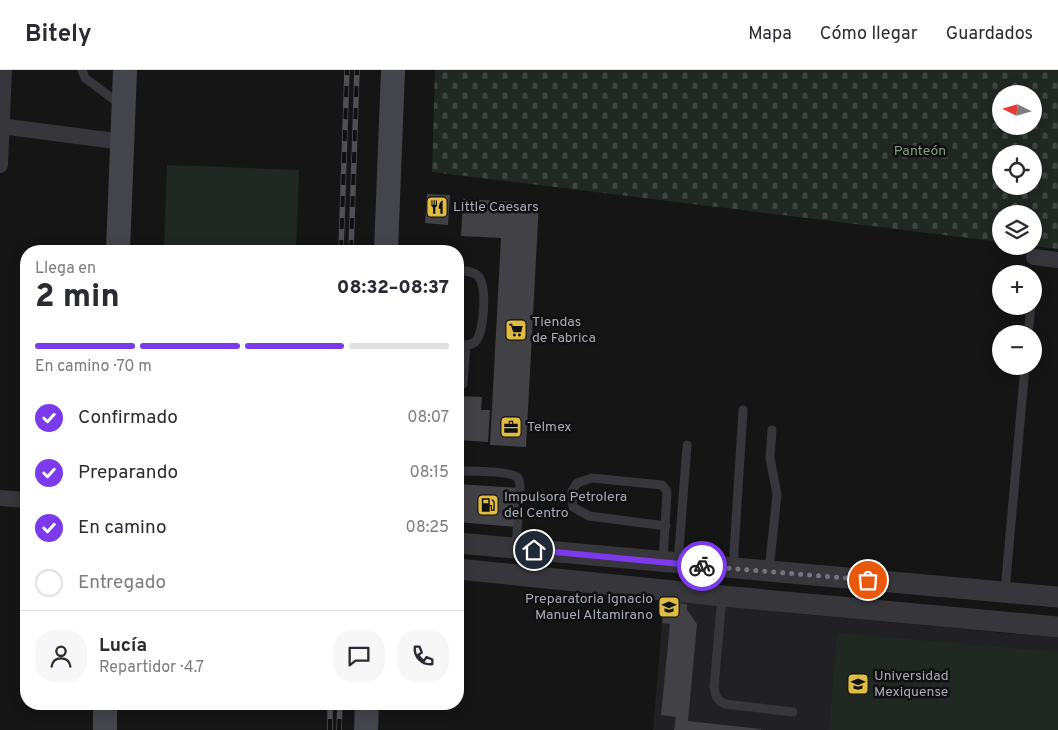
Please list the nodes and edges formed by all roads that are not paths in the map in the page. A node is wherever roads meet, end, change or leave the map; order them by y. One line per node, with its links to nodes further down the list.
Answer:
1 (4, 70): 6 (street)
2 (82, 70): 5 (lane)
3 (125, 70): 5 (main road)
4 (393, 70): 10 (main road)
5 (124, 108): 7 (main road)
6 (1, 126): 7 (street); 8 (street)
7 (123, 142): 9 (main road)
8 (0, 165)
9 (118, 245)
10 (386, 245)
11 (1034, 257): 12 (street)
12 (1058, 260)
13 (464, 271): 14 (lane)
14 (464, 345)
15 (1024, 375): 29 (lane)
16 (743, 410): 26 (lane)
17 (772, 430): 28 (lane)
18 (687, 445): 25 (lane)
19 (464, 471): 24 (lane)
20 (0, 498): 21 (street)
21 (20, 500)
22 (666, 526): 22 (lane); 25 (lane)
23 (466, 544): 24 (street); 27 (street)
24 (516, 548): 25 (street)
25 (670, 563): 26 (street)
26 (733, 568): 28 (street)
27 (464, 570): 30 (street)
28 (769, 572): 29 (street)
29 (1005, 592): 31 (street)
30 (722, 596): 32 (street); 35 (lane)
31 (1058, 597)
32 (1058, 627)
33 (105, 710): 36 (main road)
34 (367, 710): 37 (main road)
35 (793, 712)
36 (105, 730)
37 (366, 730)

